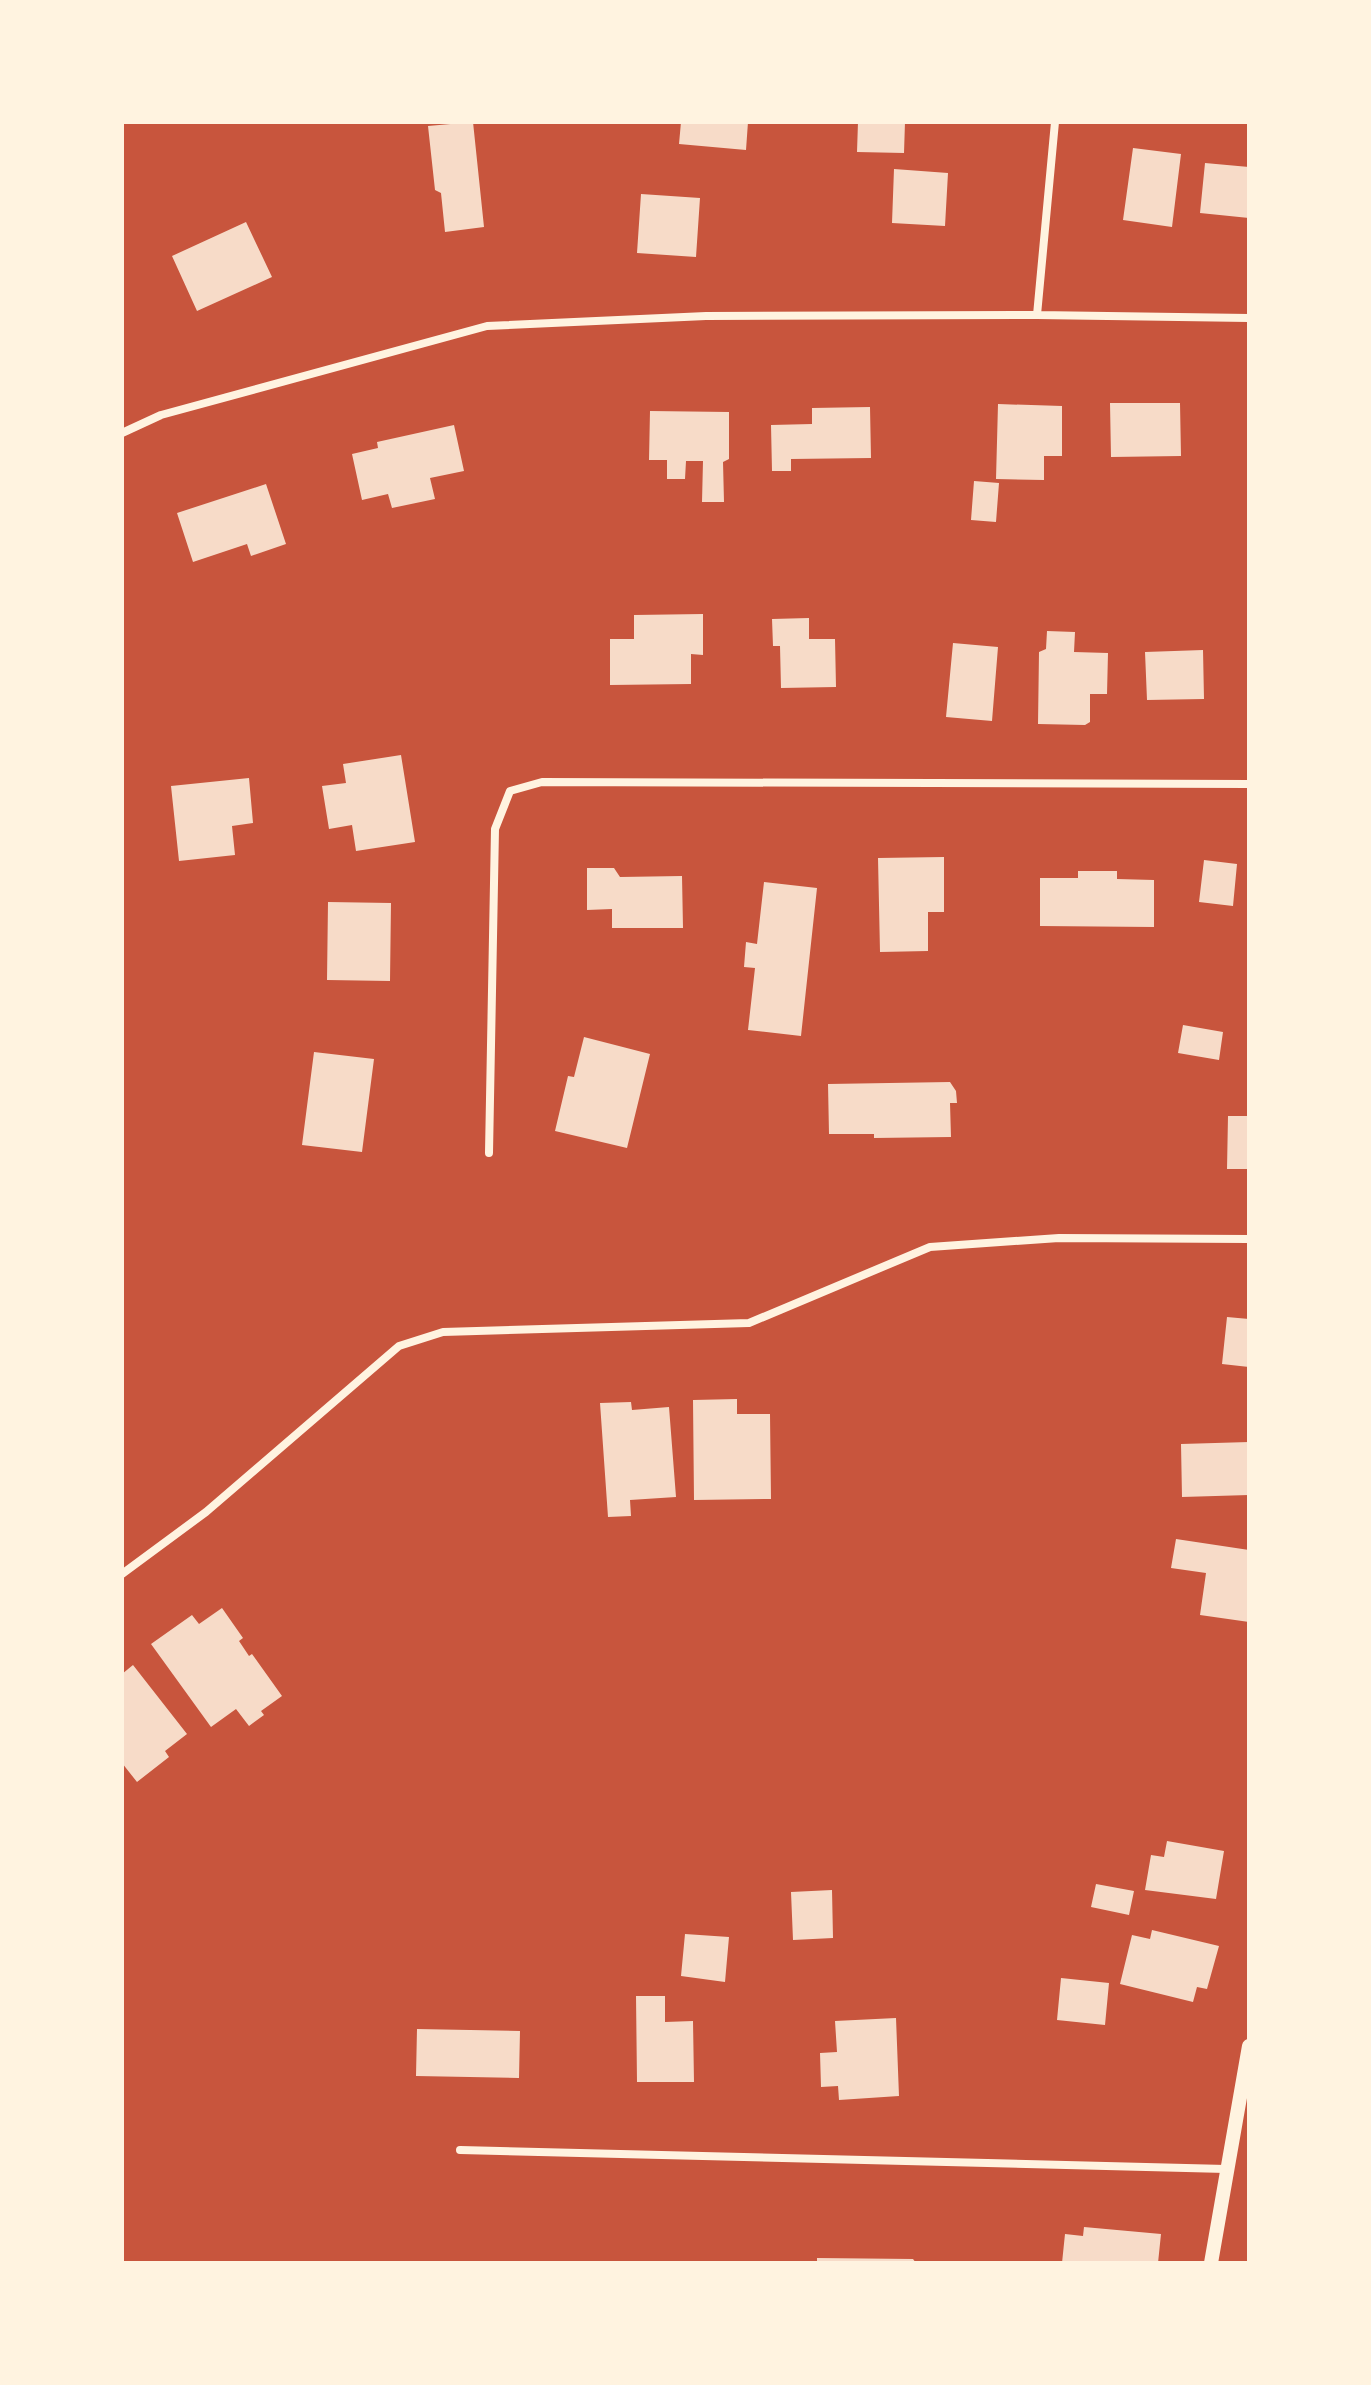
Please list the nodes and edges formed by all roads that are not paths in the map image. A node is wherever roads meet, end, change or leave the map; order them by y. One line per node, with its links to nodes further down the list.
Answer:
1 (1055, 122): 2 (street)
2 (1037, 315): 3 (street); 4 (street)
3 (1249, 318)
4 (122, 433)
5 (1249, 784): 6 (street)
6 (489, 1153)
7 (1249, 1239): 8 (street)
8 (122, 1574)
9 (1249, 2046): 11 (street)
10 (460, 2150): 11 (street)
11 (1226, 2169): 12 (street)
12 (1211, 2263)

